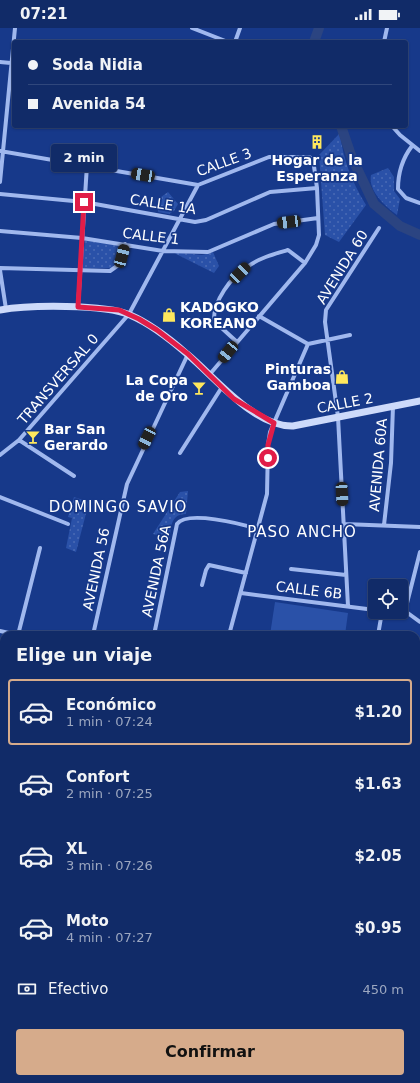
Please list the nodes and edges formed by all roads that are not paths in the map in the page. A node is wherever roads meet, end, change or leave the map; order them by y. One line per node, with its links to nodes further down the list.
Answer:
1 (15, 28): 5 (street)
2 (192, 28): 6 (street)
3 (240, 28): 7 (street)
4 (387, 28): 8 (street)
5 (14, 40)
6 (223, 40)
7 (236, 40)
8 (384, 40)
9 (12, 54): 11 (street)
10 (0, 62): 11 (street)
11 (11, 63): 14 (street)
12 (394, 128): 13 (street)
13 (412, 146): 15 (street); 22 (street)
14 (2, 151): 16 (street, CALLE 3); 17 (street)
15 (420, 151)
16 (87, 166): 18 (street, CALLE 3); 21 (street)
17 (0, 182)
18 (198, 185): 19 (street, CALLE 3); 24 (street)
19 (317, 188): 23 (street); 24 (street, CALLE 1A)
20 (0, 194): 21 (street, CALLE 1A)
21 (84, 202): 24 (street, CALLE 1A); 27 (street)
22 (420, 203)
23 (318, 218): 29 (street, CALLE 1); 30 (street)
24 (179, 220): 29 (street)
25 (379, 228): 38 (street, AVENIDA 60)
26 (0, 231): 27 (street, CALLE 1)
27 (82, 238): 28 (street, CALLE 1); 32 (street)
28 (125, 244): 29 (street, CALLE 1); 32 (street)
29 (163, 251): 35 (street)
30 (305, 263): 36 (street); 39 (street)
31 (0, 269): 32 (street); 34 (street)
32 (79, 270): 33 (street)
33 (78, 307): 34 (main road); 35 (main road)
34 (3, 309)
35 (130, 314): 41 (main road); 48 (street, TRANSVERSAL 0)
36 (259, 316): 39 (street); 40 (street)
37 (350, 335): 38 (street)
38 (327, 339): 40 (street); 46 (street, AVENIDA 60)
39 (237, 342): 42 (street)
40 (308, 344): 47 (street)
41 (188, 354): 42 (main road); 72 (street, AVENIDA 56)
42 (210, 374): 43 (main road)
43 (222, 387): 47 (main road); 49 (street)
44 (420, 401): 45 (main road, CALLE 2)
45 (393, 406): 46 (main road, CALLE 2); 55 (street, AVENIDA 60A)
46 (338, 417): 47 (main road, CALLE 2); 54 (street, AVENIDA 60)
47 (274, 423): 57 (street)
48 (19, 440): 50 (street, TRANSVERSAL 0); 51 (street)
49 (180, 453)
50 (0, 455)
51 (74, 476)
52 (0, 497): 53 (street)
53 (68, 524)
54 (344, 524): 55 (street); 62 (street, AVENIDA 60)
55 (384, 525): 56 (street)
56 (420, 527)
57 (258, 529): 61 (street); 73 (street, AVENIDA 56A)
58 (40, 548): 71 (street)
59 (420, 552): 65 (street)
60 (291, 569): 62 (street)
61 (246, 573): 63 (street); 64 (street)
62 (346, 575): 66 (street, AVENIDA 60)
63 (202, 585)
64 (241, 593): 66 (street, CALLE 6B); 74 (street)
65 (408, 594)
66 (348, 606): 67 (street, CALLE 6B)
67 (368, 609)
68 (408, 614): 70 (street)
69 (381, 619): 75 (street)
70 (420, 622)
71 (19, 631)
72 (94, 631)
73 (155, 631)
74 (230, 631)
75 (379, 631)

